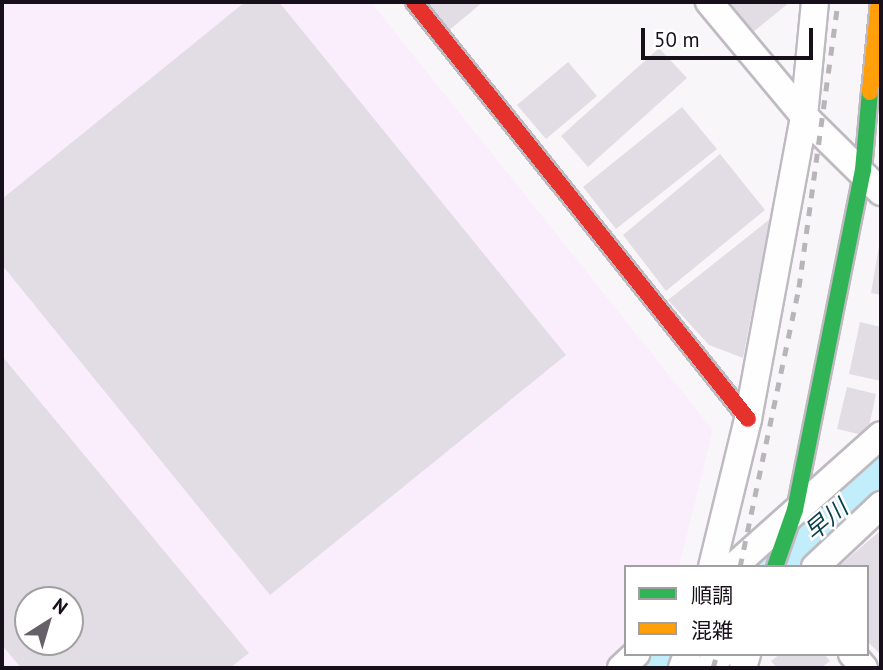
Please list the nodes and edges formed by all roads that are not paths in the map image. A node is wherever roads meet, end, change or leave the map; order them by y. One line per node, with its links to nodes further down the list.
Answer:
1 (414, 2): 8 (street)
2 (709, 2): 5 (street)
3 (816, 2): 5 (street)
4 (879, 2): 6 (street)
5 (804, 116): 6 (street); 8 (street)
6 (863, 170): 7 (street); 11 (street)
7 (881, 192)
8 (748, 419): 12 (street)
9 (881, 435): 11 (street)
10 (881, 505): 15 (street)
11 (794, 510): 13 (street); 14 (street)
12 (712, 565)
13 (735, 565)
14 (776, 565)
15 (817, 565)
16 (634, 656): 18 (street)
17 (720, 656): 19 (street)
18 (621, 668)
19 (707, 668)

